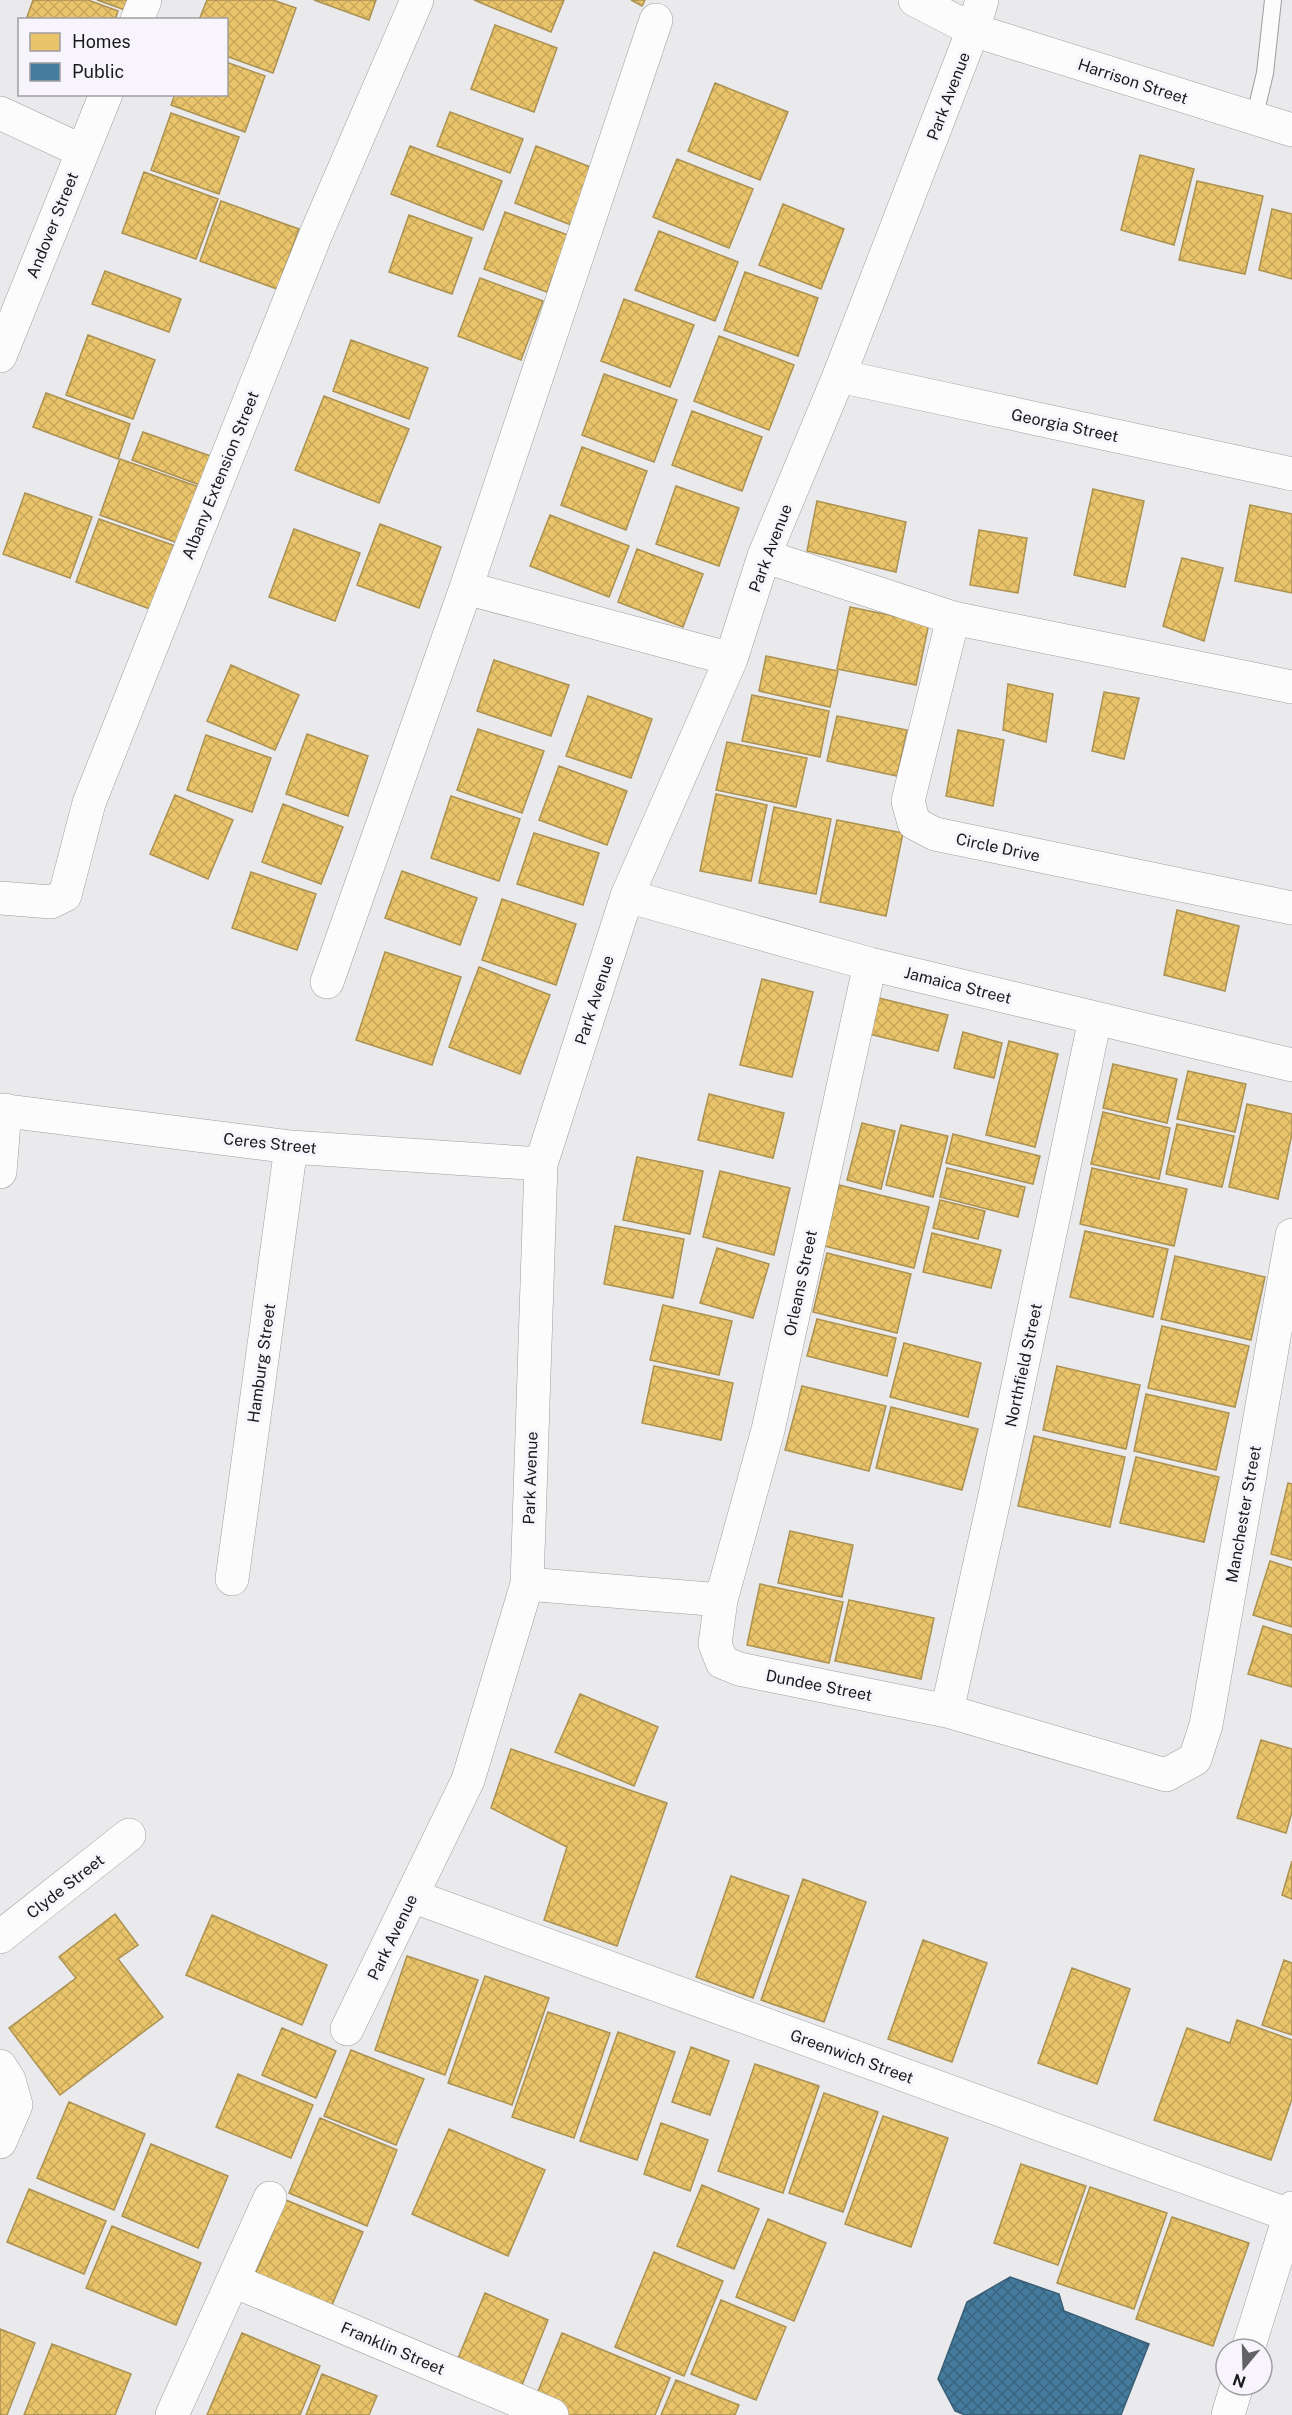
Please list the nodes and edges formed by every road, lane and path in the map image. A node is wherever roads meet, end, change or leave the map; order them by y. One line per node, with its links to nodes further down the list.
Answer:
1 (145, 0): 6 (street)
2 (417, 0): 22 (street, Albany Extension Street)
3 (915, 0): 5 (street, Harrison Street)
4 (1273, 0): 10 (lane)
5 (978, 15): 10 (street, Harrison Street); 14 (street, Park Avenue)
6 (138, 18)
7 (656, 20): 17 (street)
8 (105, 96): 12 (street, Andover Street)
9 (0, 113): 12 (street)
10 (1254, 119): 11 (street, Harrison Street)
11 (1292, 130)
12 (82, 151): 13 (street, Andover Street)
13 (0, 356)
14 (838, 376): 15 (street, Georgia Street); 16 (street, Park Avenue)
15 (1292, 474)
16 (764, 556): 18 (street); 19 (street, Park Avenue)
17 (466, 588): 19 (street); 25 (street)
18 (953, 618): 20 (street); 23 (street, Circle Drive)
19 (731, 659): 21 (street, Park Avenue)
20 (1292, 687)
21 (627, 896): 24 (street, Jamaica Street); 30 (street, Park Avenue)
22 (0, 897)
23 (1292, 908)
24 (870, 964): 26 (street, Jamaica Street); 35 (street, Orleans Street)
25 (327, 982)
26 (1095, 1019): 27 (street, Jamaica Street); 36 (street, Northfield Street)
27 (1292, 1065)
28 (3, 1110): 29 (street, Ceres Street); 31 (street)
29 (291, 1147): 30 (street, Ceres Street); 33 (street, Hamburg Street)
30 (541, 1164): 34 (street, Park Avenue)
31 (0, 1172)
32 (1292, 1235): 37 (street, Manchester Street)
33 (232, 1579)
34 (527, 1584): 35 (street); 39 (street, Park Avenue)
35 (722, 1600): 36 (street, Dundee Street)
36 (947, 1711): 37 (street, Dundee Street)
37 (1166, 1775)
38 (129, 1835): 40 (street, Clyde Street)
39 (412, 1896): 41 (street, Park Avenue); 45 (street, Greenwich Street)
40 (0, 1937)
41 (347, 2029)
42 (0, 2066): 43 (street)
43 (0, 2142)
44 (270, 2198): 46 (street)
45 (1291, 2213): 47 (street)
46 (234, 2281): 49 (street); 50 (street, Franklin Street)
47 (1252, 2337)
48 (1233, 2397): 51 (street)
49 (172, 2415)
50 (552, 2415)
51 (1227, 2415)

